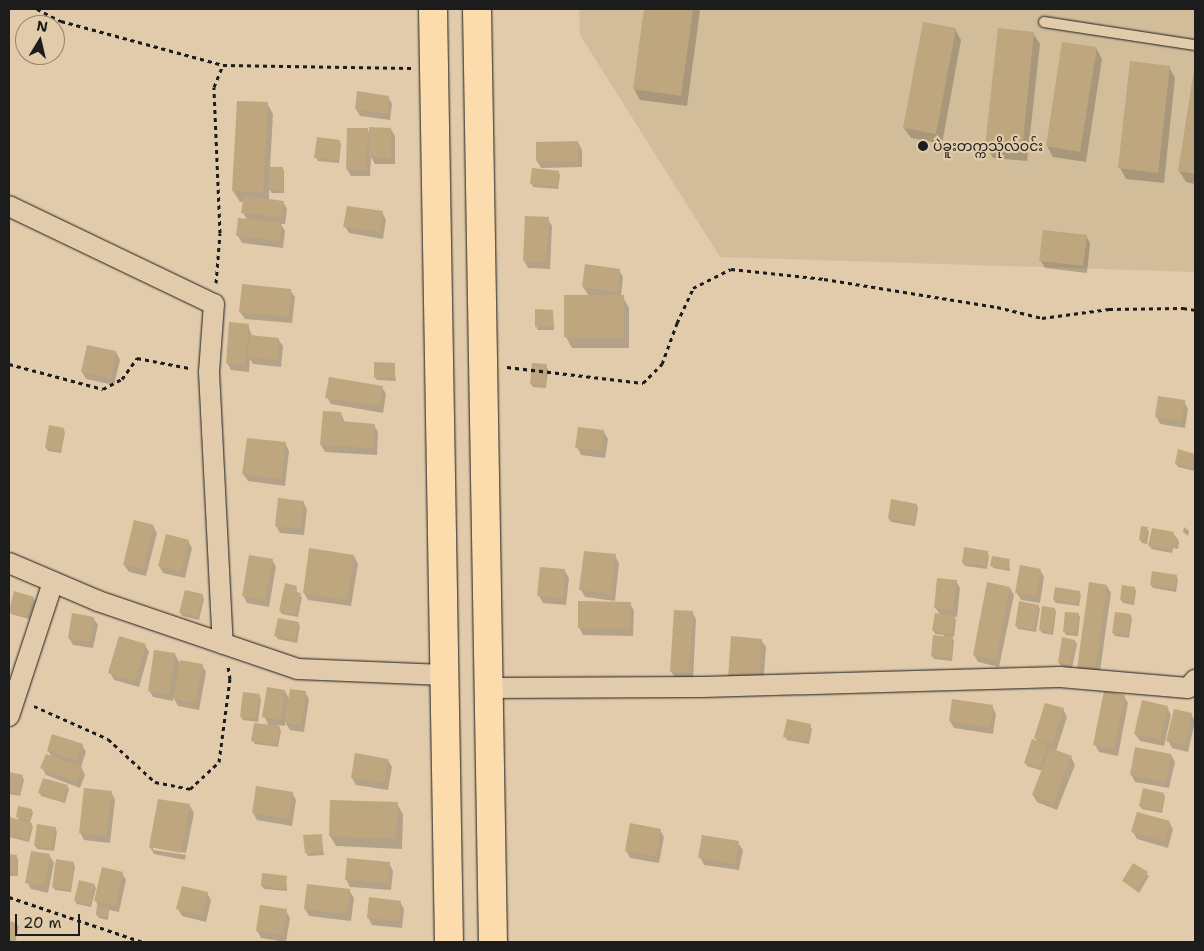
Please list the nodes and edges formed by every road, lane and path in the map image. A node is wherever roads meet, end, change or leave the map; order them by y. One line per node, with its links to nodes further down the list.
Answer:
1 (37, 9): 6 (path)
2 (433, 9): 7 (highway)
3 (477, 9): 12 (highway)
4 (1044, 22): 5 (lane)
5 (1195, 45)
6 (223, 65): 7 (path); 9 (path)
7 (434, 69): 17 (highway)
8 (9, 206): 9 (street)
9 (214, 304): 13 (street)
10 (1195, 310): 12 (path)
11 (9, 364): 13 (path)
12 (483, 365): 19 (highway)
13 (210, 372): 16 (street)
14 (9, 563): 15 (street)
15 (53, 582): 16 (street); 20 (street)
16 (223, 644): 17 (street); 20 (path)
17 (444, 675): 23 (highway)
18 (1195, 680): 19 (street)
19 (488, 688): 24 (highway)
20 (12, 707)
21 (9, 897): 22 (path)
22 (143, 942)
23 (449, 942)
24 (492, 942)

